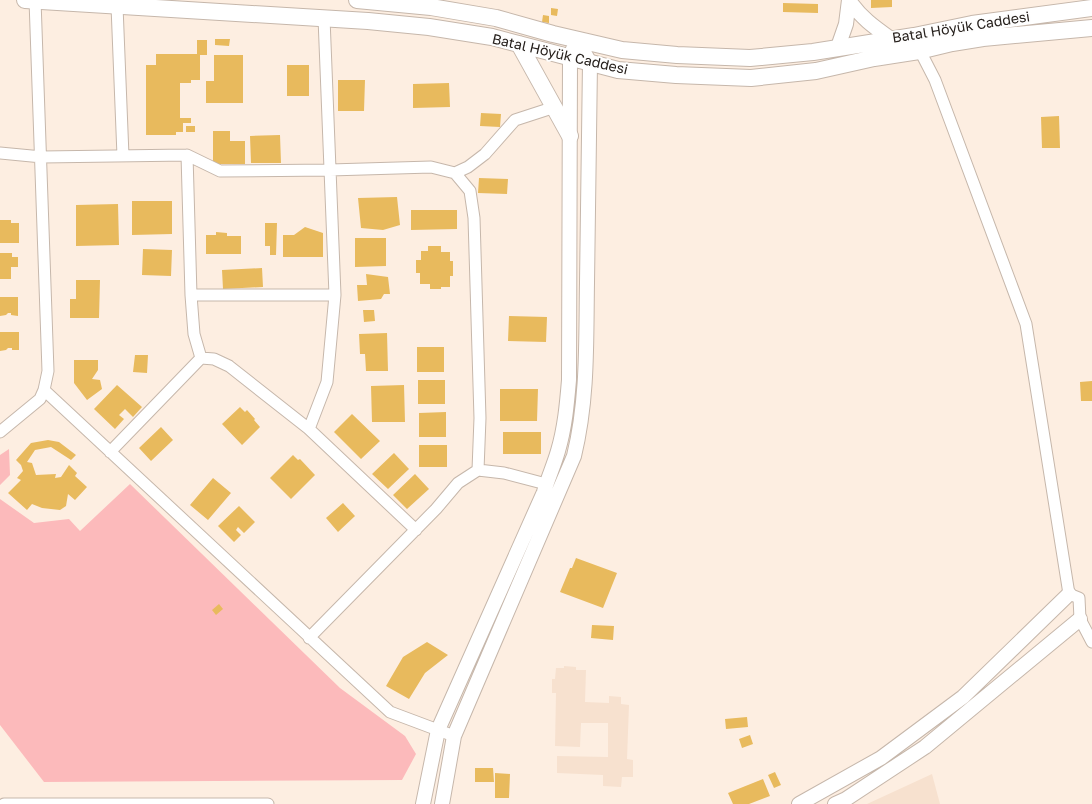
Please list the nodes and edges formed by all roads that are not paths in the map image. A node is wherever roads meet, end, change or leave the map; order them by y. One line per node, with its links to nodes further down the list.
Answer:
1 (32, 0): 3 (main road, Batal Höyük Caddesi); 19 (street)
2 (357, 0): 8 (main road, Batal Höyük Caddesi)
3 (117, 6): 5 (main road, Batal Höyük Caddesi); 18 (street)
4 (1092, 8): 9 (main road, Batal Höyük Caddesi)
5 (324, 18): 10 (main road, Batal Höyük Caddesi); 20 (street)
6 (1092, 28): 9 (main road, Batal Höyük Caddesi)
7 (891, 39): 9 (main road, Batal Höyük Caddesi); 11 (main road, Batal Höyük Caddesi); 11 (street)
8 (577, 40): 11 (main road, Batal Höyük Caddesi); 12 (street); 13 (street)
9 (917, 43): 13 (main road, Batal Höyük Caddesi); 32 (street)
10 (518, 44): 12 (main road, Batal Höyük Caddesi); 14 (main road)
11 (838, 47)
12 (570, 58): 13 (main road, Batal Höyük Caddesi); 15 (street)
13 (590, 63): 37 (street)
14 (555, 107): 15 (main road); 21 (street)
15 (570, 136): 30 (street)
16 (0, 153): 19 (street)
17 (187, 155): 18 (street); 20 (street); 22 (street)
18 (123, 156): 19 (street)
19 (42, 157): 25 (street)
20 (330, 170): 21 (street); 23 (street)
21 (455, 173): 29 (street)
22 (191, 295): 23 (street); 24 (street)
23 (334, 295): 26 (street)
24 (201, 358): 26 (street); 28 (street)
25 (44, 390): 27 (street); 28 (street)
26 (310, 429): 31 (street)
27 (0, 432)
28 (110, 452): 34 (street)
29 (478, 470): 30 (street); 31 (street)
30 (546, 484): 36 (street)
31 (416, 530): 34 (street)
32 (1069, 594): 33 (street); 43 (street)
33 (1080, 619): 35 (street); 44 (street)
34 (310, 638): 36 (street)
35 (1092, 642)
36 (438, 730): 37 (street); 41 (street)
37 (454, 736): 42 (street)
38 (132, 803): 39 (street); 40 (street)
39 (4, 804)
40 (268, 804)
41 (423, 804)
42 (442, 804)
43 (799, 804)
44 (836, 804)

